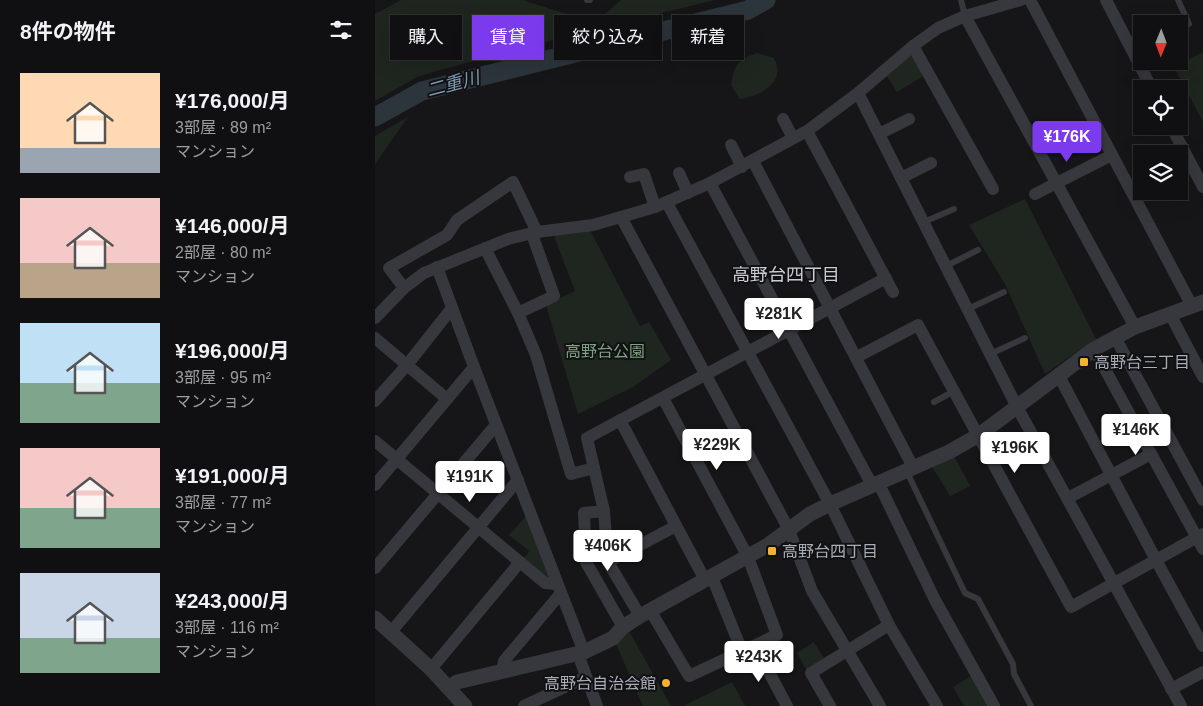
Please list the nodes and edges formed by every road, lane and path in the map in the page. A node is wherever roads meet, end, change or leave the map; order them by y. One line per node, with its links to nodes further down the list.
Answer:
1 (961, 0): 6 (lane)
2 (1030, 0): 18 (street)
3 (1106, 0): 9 (street)
4 (1178, 0): 7 (lane)
5 (1017, 1): 6 (street)
6 (965, 16): 8 (street); 25 (street)
7 (1189, 24)
8 (913, 46): 10 (street); 27 (street)
9 (1147, 80)
10 (858, 92): 13 (street); 14 (street)
11 (783, 119): 16 (street)
12 (909, 119): 14 (street)
13 (807, 131): 16 (street); 39 (street)
14 (879, 134): 23 (street)
15 (1176, 135): 26 (street)
16 (793, 138): 20 (street)
17 (731, 145): 20 (street)
18 (1112, 155): 25 (street); 43 (street)
19 (931, 162): 23 (street)
20 (747, 164): 24 (street); 45 (street)
21 (679, 173): 28 (street)
22 (630, 177): 30 (street)
23 (901, 178): 33 (street)
24 (711, 183): 28 (street); 51 (street)
25 (1057, 184): 29 (street); 50 (street)
26 (1203, 188)
27 (993, 189)
28 (688, 193): 30 (street)
29 (1035, 194)
30 (661, 205): 32 (street); 56 (street)
31 (954, 209): 33 (lane)
32 (621, 217): 34 (street); 62 (street)
33 (924, 222): 37 (street)
34 (535, 233): 35 (street); 40 (street); 47 (street)
35 (485, 248): 38 (street); 47 (street)
36 (978, 250): 37 (lane)
37 (946, 266): 46 (street)
38 (437, 267): 40 (street); 44 (street)
39 (886, 278): 41 (street); 45 (street)
40 (404, 288): 49 (street)
41 (893, 292)
42 (1004, 292): 46 (lane)
43 (1197, 304): 48 (street)
44 (452, 308): 59 (street); 60 (street)
45 (830, 308): 51 (street); 58 (street)
46 (968, 309): 57 (street)
47 (518, 312): 76 (street)
48 (1169, 314): 50 (street); 63 (street)
49 (375, 318)
50 (1135, 327): 52 (street)
51 (789, 330): 56 (street); 80 (street)
52 (1115, 337): 55 (street); 84 (street)
53 (375, 338): 59 (street)
54 (1025, 338): 57 (lane)
55 (1094, 349): 61 (street); 74 (street)
56 (748, 352): 62 (street); 85 (street)
57 (990, 354): 69 (street)
58 (857, 357): 64 (street); 77 (street)
59 (407, 365): 66 (street); 67 (street)
60 (474, 367): 66 (street); 71 (street)
61 (1058, 374): 69 (street); 78 (street)
62 (706, 375): 65 (street); 89 (street)
63 (1203, 377)
64 (954, 391): 68 (lane); 72 (street)
65 (663, 398): 70 (street); 92 (street)
66 (447, 399): 75 (street)
67 (375, 401)
68 (934, 402)
69 (1017, 407): 72 (street); 83 (street)
70 (620, 420): 76 (street); 87 (street)
71 (496, 425): 79 (street); 82 (street)
72 (979, 436): 77 (street); 98 (street)
73 (375, 441): 75 (street)
74 (1151, 454): 78 (street); 90 (street)
75 (397, 460): 81 (street); 82 (street)
76 (594, 468): 86 (street)
77 (910, 469): 80 (street); 124 (lane)
78 (1111, 475): 83 (street); 93 (street)
79 (519, 480): 88 (street); 99 (street)
80 (875, 484): 85 (street); 123 (street)
81 (375, 486)
82 (438, 494): 88 (street); 96 (street)
83 (1068, 498): 98 (street)
84 (1203, 500)
85 (830, 504): 89 (street); 102 (street)
86 (604, 511): 95 (street); 103 (street)
87 (676, 526): 95 (street); 97 (street)
88 (479, 528): 94 (street); 104 (street)
89 (789, 530): 92 (street); 108 (street)
90 (1200, 536): 91 (street); 93 (street)
91 (1203, 550)
92 (748, 557): 97 (street); 105 (street)
93 (1156, 560): 98 (street); 106 (street)
94 (520, 562): 99 (street); 110 (street)
95 (608, 562): 100 (street)
96 (375, 568)
97 (709, 578): 100 (street); 107 (street)
98 (1115, 583): 115 (street)
99 (559, 589): 109 (street); 111 (street)
100 (645, 613): 103 (street); 107 (street)
101 (375, 618): 104 (street)
102 (889, 625): 108 (street); 122 (street)
103 (623, 628): 109 (street)
104 (391, 632): 110 (street)
105 (755, 646): 107 (street); 119 (street)
106 (1203, 646)
107 (742, 651)
108 (847, 651): 120 (street); 121 (street)
109 (581, 653): 111 (street); 113 (street)
110 (431, 669): 114 (street)
111 (502, 672): 114 (street)
112 (1203, 672): 115 (street)
113 (586, 677): 117 (street); 118 (street)
114 (449, 687): 116 (street)
115 (1171, 689): 125 (street)
116 (465, 706)
117 (524, 706)
118 (597, 706)
119 (787, 706)
120 (830, 706)
121 (880, 706)
122 (937, 706)
123 (994, 706)
124 (1031, 706)
125 (1181, 706)

